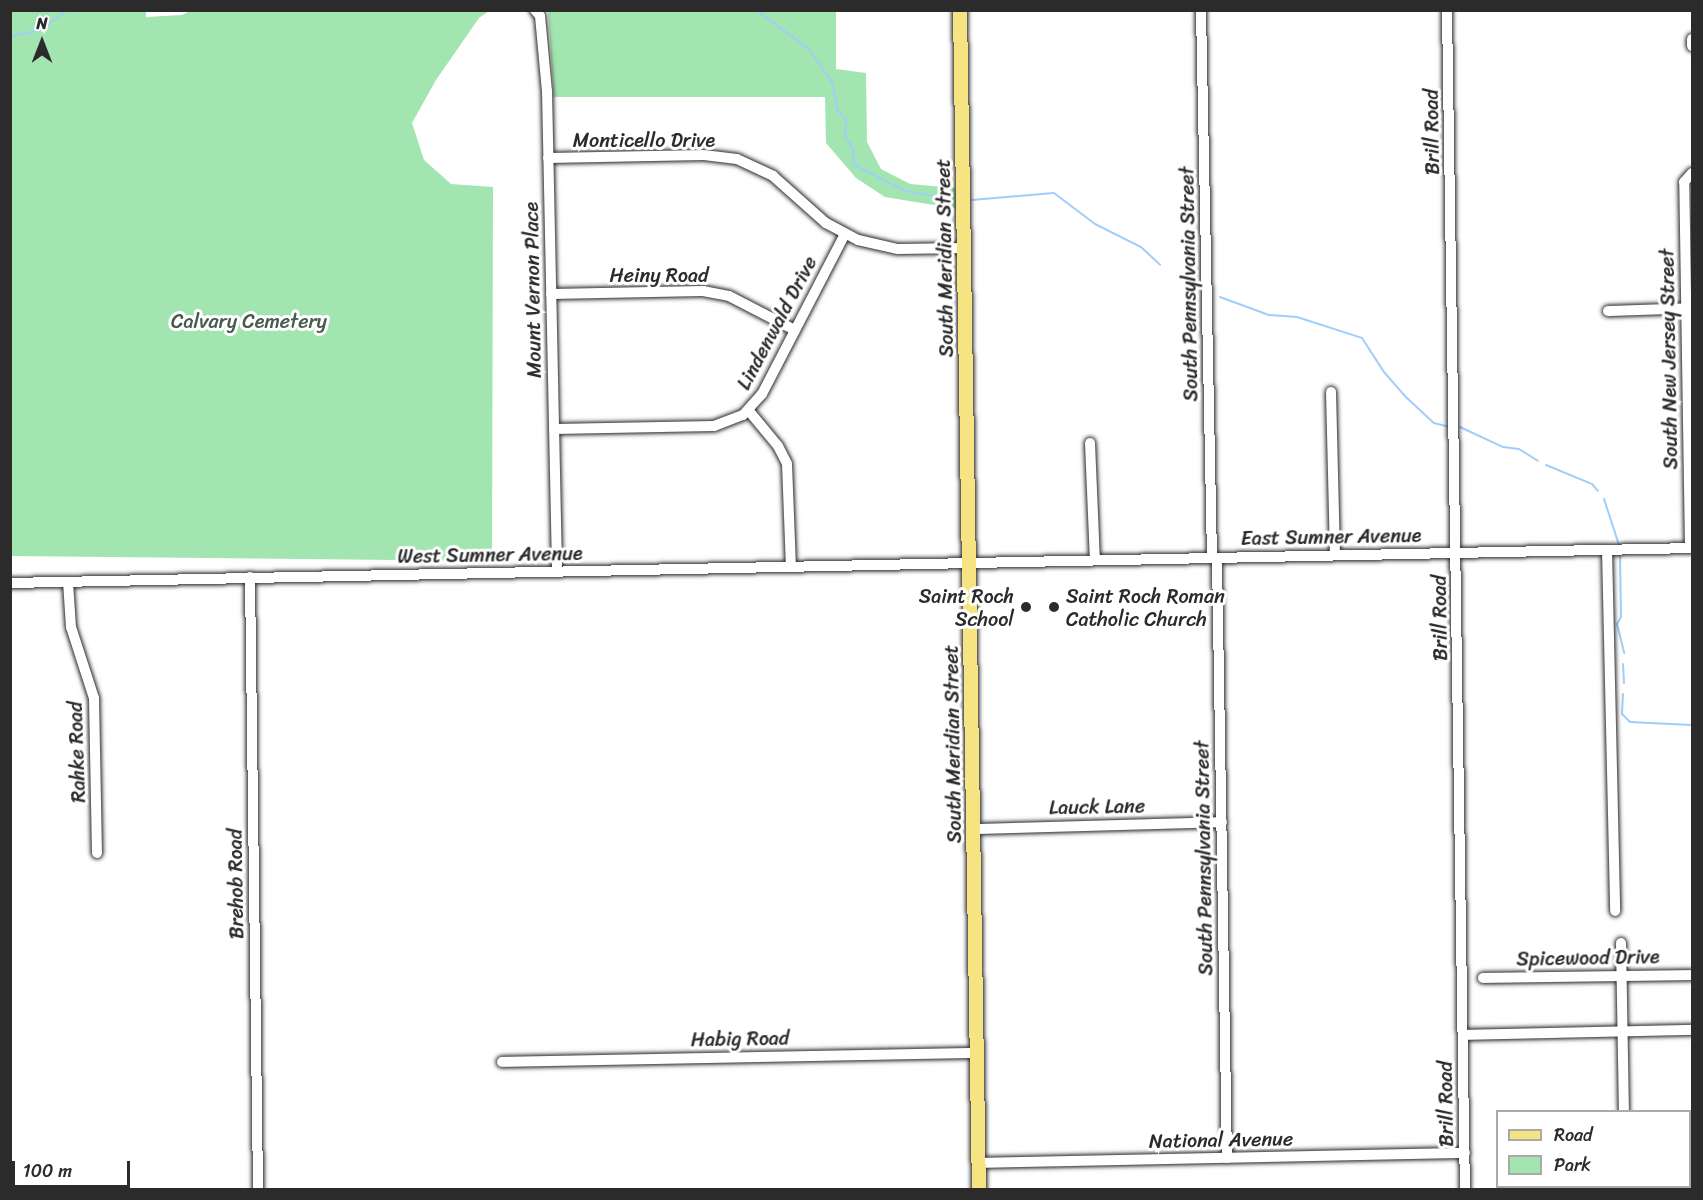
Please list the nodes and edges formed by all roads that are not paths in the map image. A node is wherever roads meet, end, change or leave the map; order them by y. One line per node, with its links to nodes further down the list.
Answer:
1 (535, 10): 7 (street, Mount Vernon Place)
2 (960, 10): 10 (main road, South Meridian Street)
3 (1201, 10): 23 (street, South Pennsylvania Street)
4 (1447, 10): 21 (street, Brill Road)
5 (1692, 39): 6 (street)
6 (1692, 46)
7 (548, 158): 9 (street, Monticello Drive); 11 (street, Mount Vernon Place)
8 (1692, 172): 12 (street, South New Jersey Street)
9 (844, 234): 10 (street, Monticello Drive); 14 (street, Lindenwald Drive)
10 (964, 248): 25 (main road, South Meridian Street)
11 (551, 294): 14 (street, Heiny Road); 17 (street, Mount Vernon Place)
12 (1689, 308): 13 (street); 19 (street, South New Jersey Street)
13 (1608, 311)
14 (795, 330): 16 (street, Lindenwald Drive)
15 (1332, 393): 22 (street)
16 (749, 411): 17 (street, Lindenwald Drive); 26 (street)
17 (554, 429): 27 (street, Mount Vernon Place)
18 (1090, 443): 24 (street)
19 (1691, 548): 20 (street, East Sumner Avenue)
20 (1607, 550): 21 (street, East Sumner Avenue); 34 (street)
21 (1457, 553): 22 (street, East Sumner Avenue); 41 (street, Brill Road)
22 (1335, 555): 23 (street, East Sumner Avenue)
23 (1215, 557): 24 (street, East Sumner Avenue); 31 (street, South Pennsylvania Street)
24 (1095, 560): 25 (street, East Sumner Avenue)
25 (970, 565): 26 (street, West Sumner Avenue); 32 (main road, South Meridian Street)
26 (791, 566): 27 (street, West Sumner Avenue)
27 (557, 572): 28 (street, West Sumner Avenue)
28 (250, 577): 29 (street, West Sumner Avenue); 48 (street, Brehob Road)
29 (68, 582): 30 (street, West Sumner Avenue); 33 (street, Rahke Road)
30 (10, 583)
31 (1222, 822): 32 (street, Lauck Lane); 46 (street, South Pennsylvania Street)
32 (974, 829): 42 (main road, South Meridian Street)
33 (97, 853)
34 (1615, 911)
35 (1620, 943): 37 (street)
36 (1692, 975): 37 (street, Spicewood Drive)
37 (1621, 976): 38 (street, Spicewood Drive); 40 (street)
38 (1483, 978)
39 (1692, 1030): 40 (street)
40 (1622, 1032): 41 (street); 44 (street)
41 (1464, 1035): 45 (street, Brill Road)
42 (977, 1053): 43 (street, Habig Road); 47 (main road, South Meridian Street)
43 (502, 1062)
44 (1624, 1110)
45 (1465, 1153): 46 (street, National Avenue); 50 (street, Brill Road)
46 (1227, 1158): 47 (street, National Avenue)
47 (979, 1164): 49 (main road, South Meridian Street)
48 (258, 1190)
49 (979, 1190)
50 (1465, 1190)

